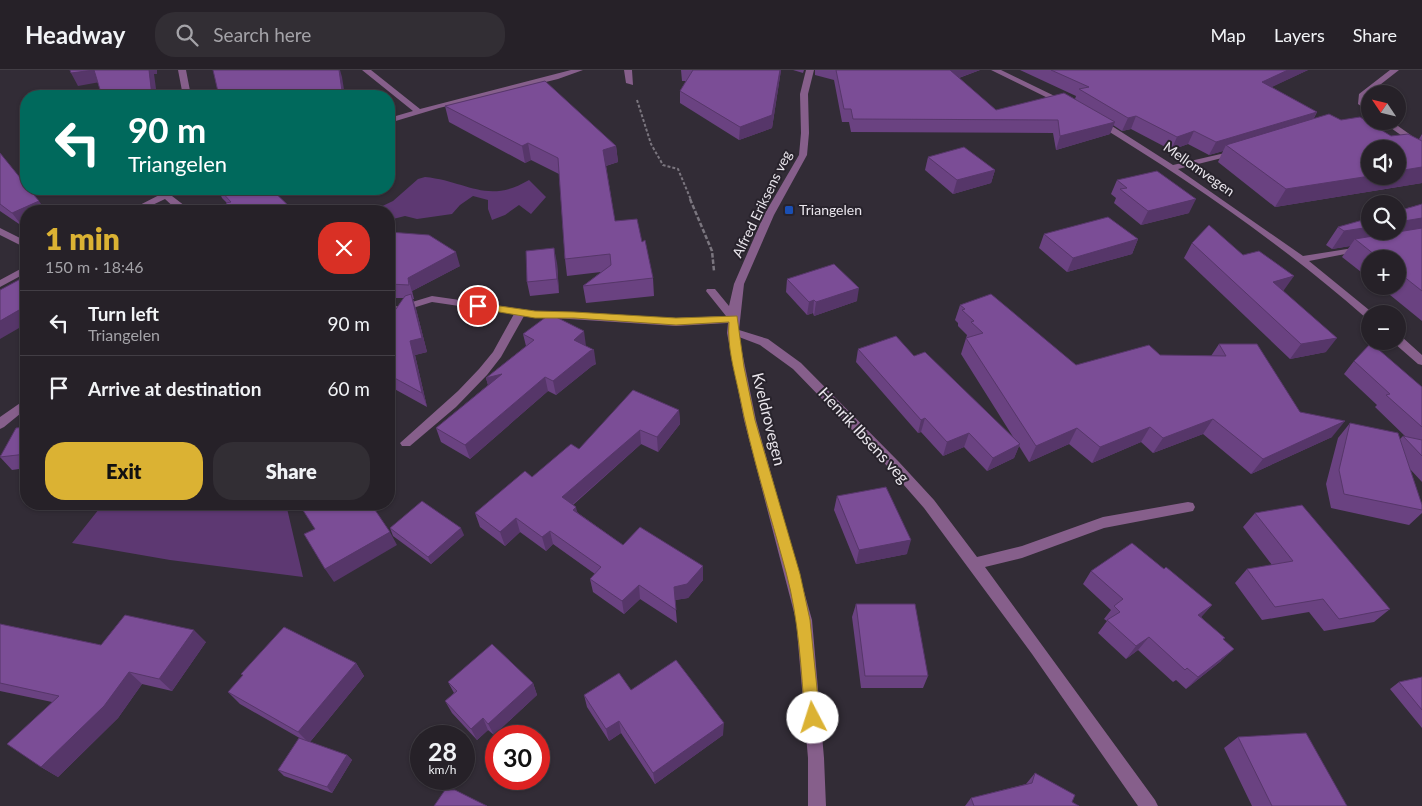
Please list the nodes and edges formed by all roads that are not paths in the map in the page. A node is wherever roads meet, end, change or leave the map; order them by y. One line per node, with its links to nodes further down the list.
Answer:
1 (182, 70): 10 (street)
2 (366, 70): 11 (street)
3 (579, 70): 14 (street)
4 (628, 70): 8 (street)
5 (810, 70): 34 (street, Alfred Eriksens veg)
6 (995, 70): 13 (street)
7 (1396, 70): 9 (street)
8 (630, 83)
9 (1375, 85)
10 (185, 90)
11 (391, 90)
12 (395, 93): 14 (street)
13 (1078, 109)
14 (418, 111): 16 (street)
15 (1091, 117): 20 (street, Mellomvegen)
16 (395, 119)
17 (1398, 130): 18 (street)
18 (1422, 147)
19 (1240, 151): 20 (street)
20 (1172, 168): 27 (street, Mellomvegen)
21 (165, 195): 22 (street); 23 (street)
22 (145, 205)
23 (178, 205)
24 (0, 231): 25 (street)
25 (20, 242)
26 (1370, 247): 27 (street)
27 (1302, 259): 31 (street, Mellomvegen)
28 (20, 273): 29 (street)
29 (0, 284)
30 (711, 291): 34 (street, Kveldrovegen)
31 (1361, 308)
32 (395, 309): 33 (street)
33 (520, 313): 34 (street); 39 (street)
34 (734, 326): 41 (street, Henrik Ibsens veg); 42 (street, Kveldrovegen)
35 (1406, 347): 36 (street)
36 (1422, 361)
37 (20, 408): 38 (street)
38 (0, 424)
39 (406, 443)
40 (1188, 508): 41 (street)
41 (974, 564): 43 (street, Henrik Ibsens veg)
42 (818, 806)
43 (1149, 806)

